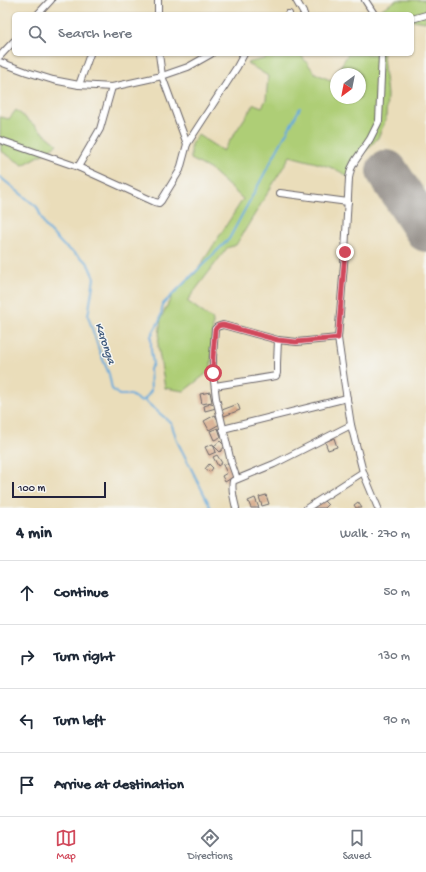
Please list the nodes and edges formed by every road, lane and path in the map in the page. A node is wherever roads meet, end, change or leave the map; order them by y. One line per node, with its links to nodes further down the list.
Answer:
1 (51, 0): 5 (street)
2 (158, 0): 6 (street)
3 (296, 0): 7 (street)
4 (365, 0): 8 (street)
5 (40, 12)
6 (158, 12)
7 (303, 12)
8 (373, 12)
9 (426, 15): 10 (street)
10 (414, 18)
11 (12, 43): 12 (street)
12 (0, 56)
13 (89, 56): 20 (street)
14 (159, 56): 19 (street)
15 (207, 56): 19 (street)
16 (243, 56): 23 (street)
17 (382, 56): 26 (street)
18 (0, 62): 20 (street)
19 (162, 76): 21 (street); 23 (street)
20 (79, 85): 21 (street)
21 (112, 87): 24 (street)
22 (0, 140): 24 (street)
23 (187, 144): 24 (street)
24 (78, 167)
25 (280, 193): 26 (street)
26 (348, 202): 27 (street)
27 (338, 338): 28 (street); 30 (street)
28 (278, 340): 29 (street); 29 (street)
29 (215, 386): 32 (street)
30 (347, 398): 31 (street); 32 (street)
31 (351, 425): 33 (street); 34 (street)
32 (223, 429): 34 (street)
33 (362, 472): 36 (street); 37 (street)
34 (237, 480): 35 (street)
35 (236, 508)
36 (307, 508)
37 (378, 508)

